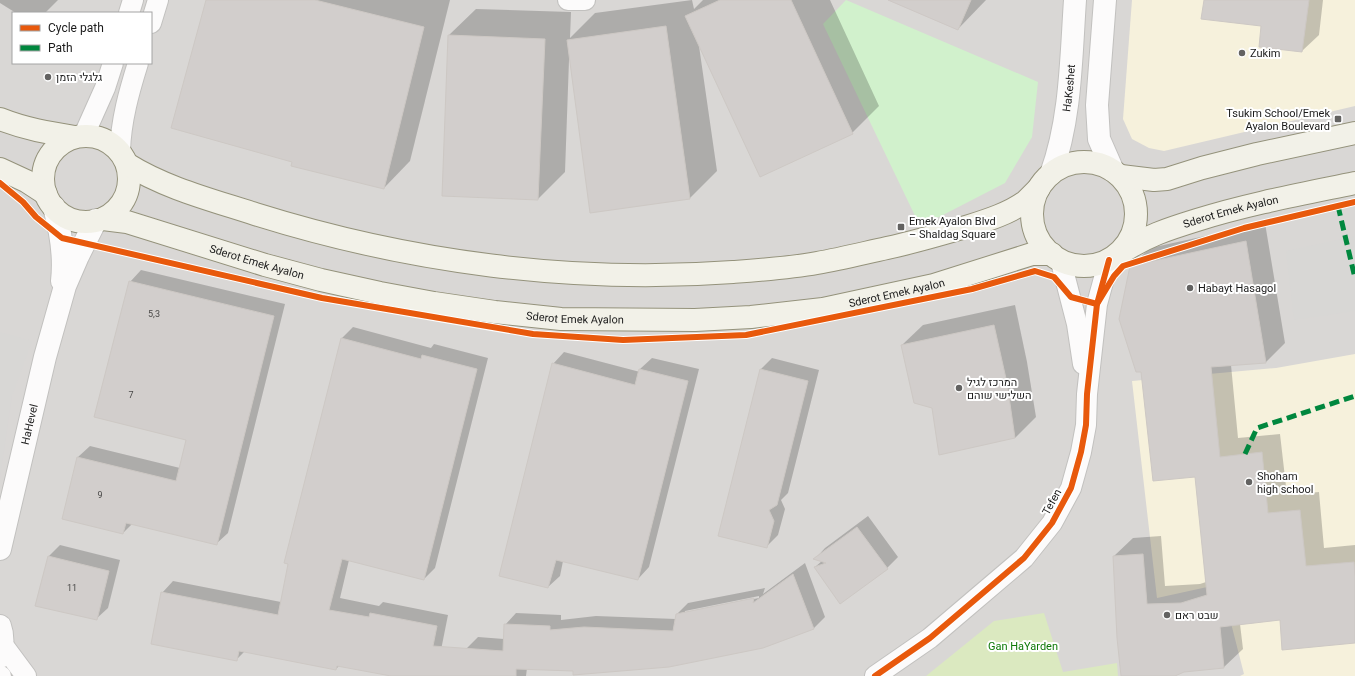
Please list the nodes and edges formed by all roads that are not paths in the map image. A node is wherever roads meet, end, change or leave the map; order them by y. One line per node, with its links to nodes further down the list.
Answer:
1 (133, 0): 7 (street)
2 (158, 0): 8 (street)
3 (568, 0): 4 (street)
4 (586, 0)
5 (1075, 0): 17 (street, HaKeshet)
6 (1105, 0): 16 (street)
7 (129, 12)
8 (152, 20)
9 (113, 64): 13 (street)
10 (138, 64): 14 (street)
11 (0, 119): 13 (main road)
12 (1355, 133): 16 (main road)
13 (79, 136): 14 (main road); 19 (main road)
14 (123, 158): 17 (main road); 20 (main road)
15 (0, 169): 19 (main road)
16 (1117, 174): 17 (main road); 22 (main road)
17 (1045, 181): 21 (main road)
18 (1355, 183): 22 (main road, Sderot Emek Ayalon)
19 (50, 201): 20 (main road); 23 (street, HaHevel)
20 (99, 220): 21 (main road, Sderot Emek Ayalon); 23 (street, HaHevel)
21 (1056, 258): 22 (main road); 24 (street, Tefen)
22 (1111, 259): 24 (street, Tefen)
23 (60, 300): 25 (street, HaHevel)
24 (1087, 394): 28 (street, Tefen)
25 (0, 549)
26 (1, 643): 27 (street)
27 (26, 676)
28 (875, 676)

